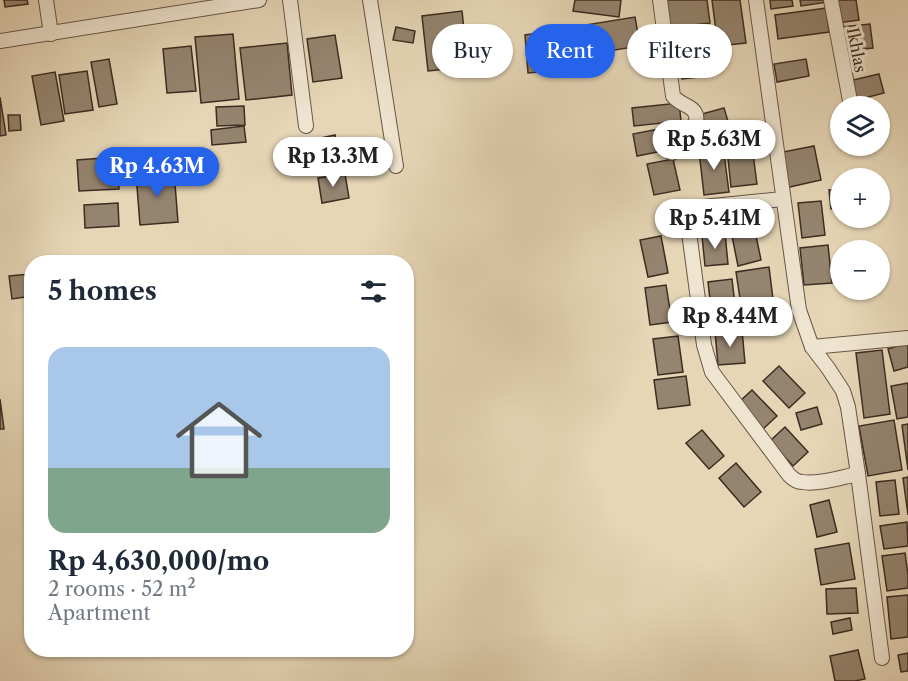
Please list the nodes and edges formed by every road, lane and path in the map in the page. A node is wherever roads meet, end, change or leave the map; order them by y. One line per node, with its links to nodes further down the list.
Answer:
1 (46, 0): 9 (street)
2 (259, 0): 8 (street)
3 (290, 0): 12 (street)
4 (370, 0): 14 (street)
5 (660, 0): 13 (street)
6 (756, 0): 15 (street)
7 (831, 0): 11 (street, Ikhlas)
8 (223, 2): 9 (street)
9 (51, 34): 10 (street)
10 (0, 41)
11 (849, 96)
12 (306, 126)
13 (672, 153)
14 (396, 166)
15 (783, 199): 17 (street); 18 (street)
16 (908, 338): 17 (street)
17 (812, 347): 18 (street)
18 (858, 474): 19 (street)
19 (882, 658)

